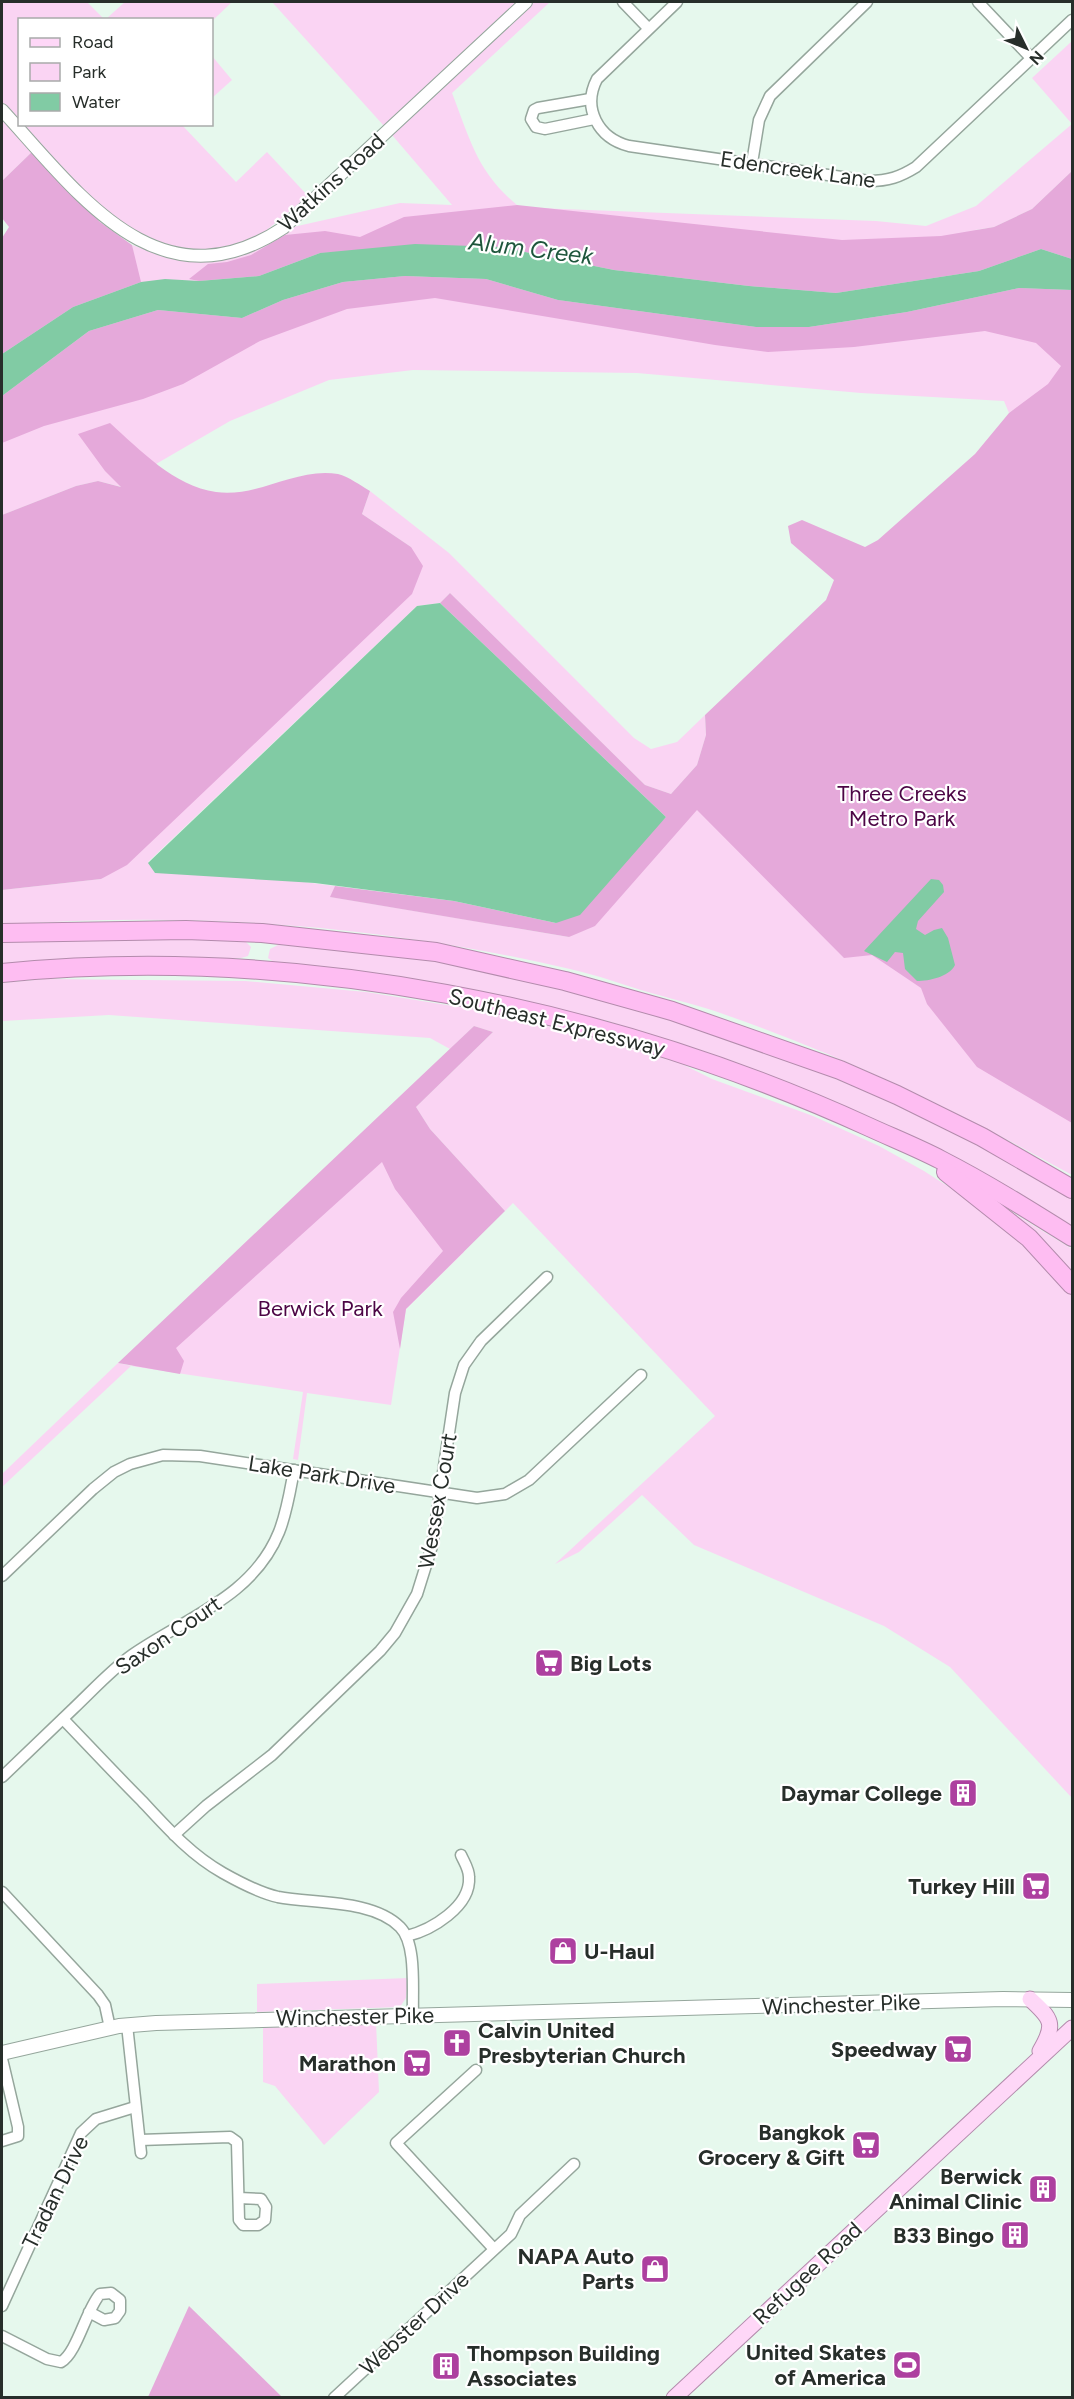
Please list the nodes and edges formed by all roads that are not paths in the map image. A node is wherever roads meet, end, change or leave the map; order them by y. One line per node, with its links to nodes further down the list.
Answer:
1 (526, 2): 10 (street, Watkins Road)
2 (623, 2): 7 (street)
3 (677, 2): 7 (street)
4 (867, 2): 12 (street)
5 (978, 2): 8 (street)
6 (1072, 20): 8 (street, Edencreek Lane)
7 (648, 28): 9 (street)
8 (1031, 58): 12 (street, Edencreek Lane)
9 (590, 103): 11 (street, Edencreek Lane); 11 (street)
10 (2, 110)
11 (594, 119): 12 (street, Edencreek Lane)
12 (752, 163)
13 (2, 933): 16 (highway, Southeast Expressway)
14 (2, 973): 15 (highway, Southeast Expressway)
15 (916, 1148): 17 (highway, Southeast Expressway); 19 (highway)
16 (1072, 1189)
17 (1072, 1237)
18 (547, 1278): 22 (street, Wessex Court)
19 (1072, 1285)
20 (640, 1375): 22 (street, Lake Park Drive)
21 (294, 1470): 22 (street, Lake Park Drive); 23 (street, Lake Park Drive); 24 (street, Saxon Court)
22 (440, 1492): 26 (street, Wessex Court)
23 (2, 1576)
24 (63, 1719): 25 (street, Saxon Court); 26 (street)
25 (2, 1777)
26 (174, 1835): 29 (street)
27 (461, 1854): 29 (street)
28 (2, 1892): 34 (street)
29 (406, 1935): 32 (street)
30 (1030, 1999): 31 (main road, Winchester Pike); 32 (main road, Winchester Pike); 38 (main road)
31 (1072, 2000)
32 (413, 2014): 33 (main road, Winchester Pike)
33 (127, 2025): 34 (main road, Winchester Pike); 40 (street)
34 (110, 2028): 36 (main road, Winchester Pike)
35 (1072, 2028): 38 (main road, Refugee Road)
36 (2, 2053)
37 (2, 2059): 42 (street)
38 (1034, 2063): 51 (main road, Refugee Road)
39 (476, 2070): 46 (street)
40 (135, 2107): 41 (street); 47 (street, Tradan Drive)
41 (140, 2140): 43 (street); 45 (street)
42 (2, 2141)
43 (141, 2153)
44 (574, 2164): 46 (street, Webster Drive)
45 (239, 2198)
46 (494, 2249): 50 (street, Webster Drive)
47 (2, 2306)
48 (89, 2312): 49 (street)
49 (2, 2336)
50 (334, 2397)
51 (674, 2397)

